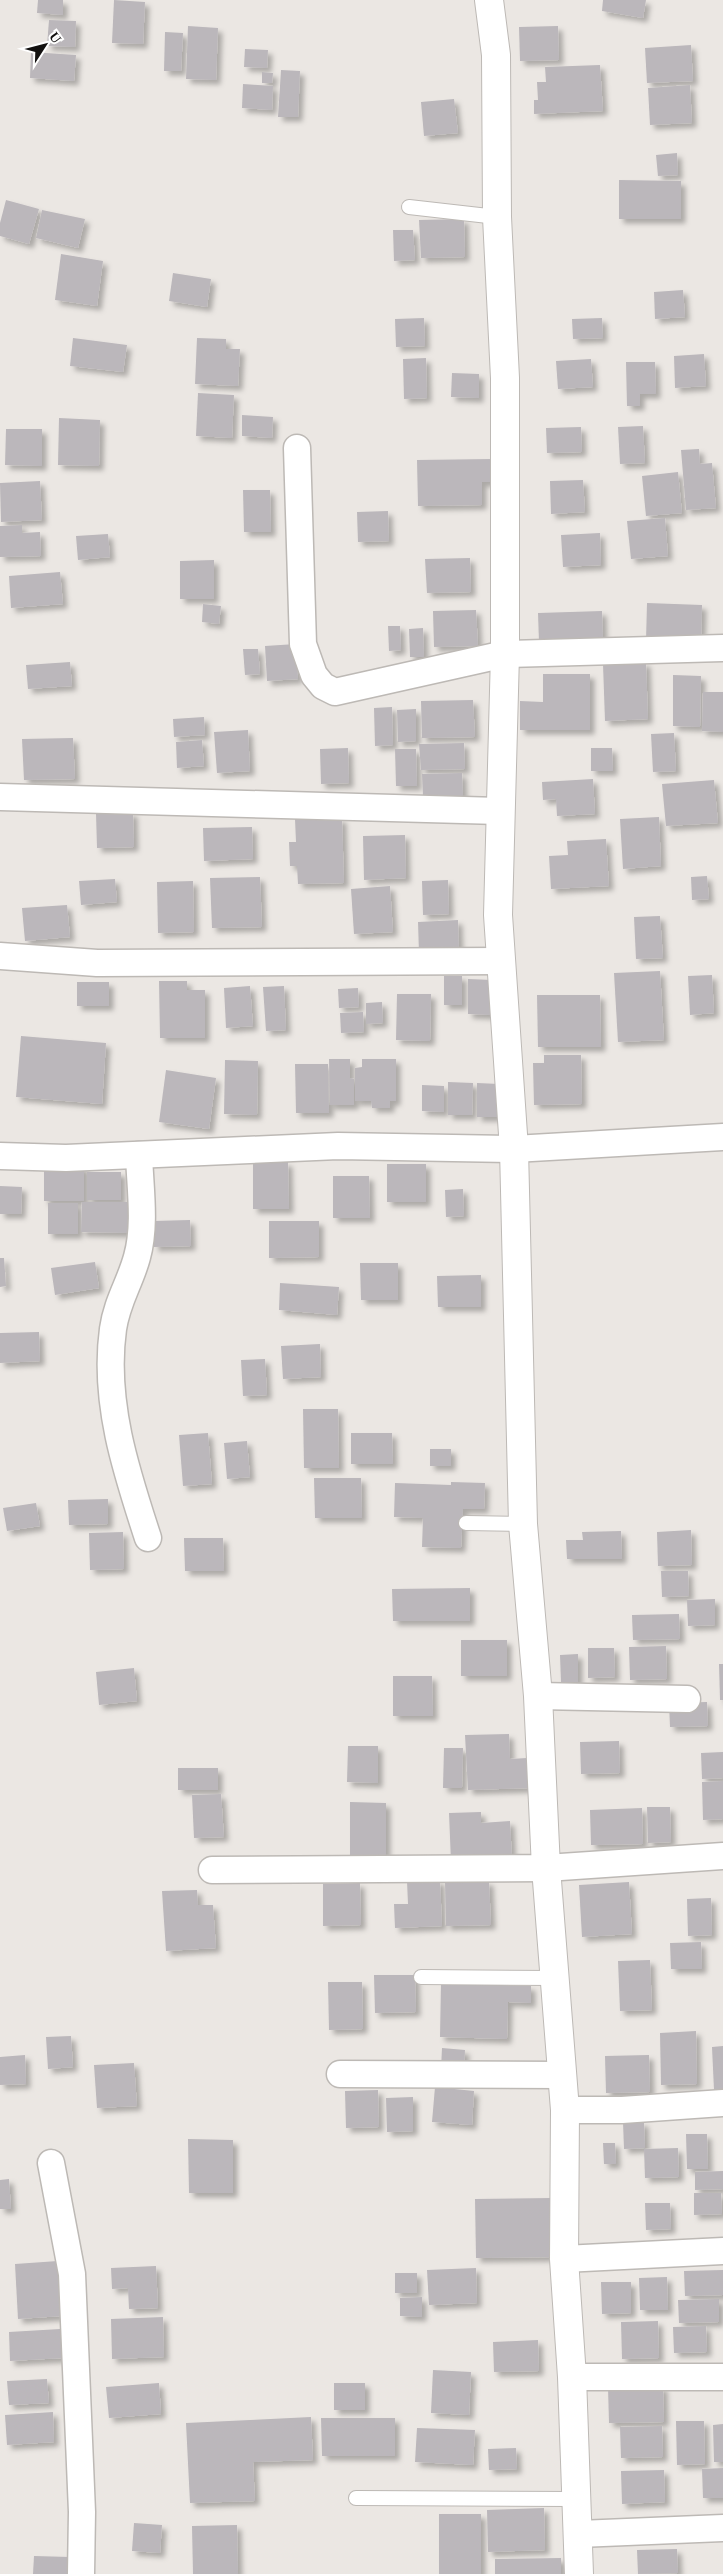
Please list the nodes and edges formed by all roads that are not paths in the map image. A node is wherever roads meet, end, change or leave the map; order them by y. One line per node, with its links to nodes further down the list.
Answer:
1 (489, 0): 3 (street)
2 (409, 207): 3 (lane)
3 (497, 217): 6 (street)
4 (298, 448): 6 (street)
5 (723, 648): 6 (street)
6 (504, 654): 8 (street)
7 (0, 797): 8 (street)
8 (499, 811): 10 (street)
9 (0, 956): 10 (street)
10 (502, 961): 12 (street)
11 (723, 1138): 12 (street)
12 (514, 1149): 13 (street); 16 (street)
13 (139, 1155): 14 (street); 17 (street)
14 (0, 1156)
15 (466, 1523): 16 (lane)
16 (523, 1524): 18 (street)
17 (148, 1538)
18 (538, 1696): 19 (street); 21 (street)
19 (686, 1699)
20 (723, 1856): 21 (street)
21 (546, 1868): 22 (street); 24 (street)
22 (212, 1870)
23 (421, 1977): 24 (lane)
24 (555, 1978): 26 (street)
25 (340, 2074): 26 (street)
26 (562, 2075): 28 (street)
27 (723, 2103): 28 (street)
28 (565, 2110): 31 (street)
29 (51, 2163): 38 (street)
30 (723, 2251): 31 (street)
31 (564, 2259): 32 (street)
32 (572, 2377): 33 (street); 35 (street)
33 (723, 2377)
34 (356, 2498): 35 (lane)
35 (575, 2499): 37 (street)
36 (723, 2528): 37 (street)
37 (579, 2534): 39 (street)
38 (81, 2574)
39 (579, 2574)

